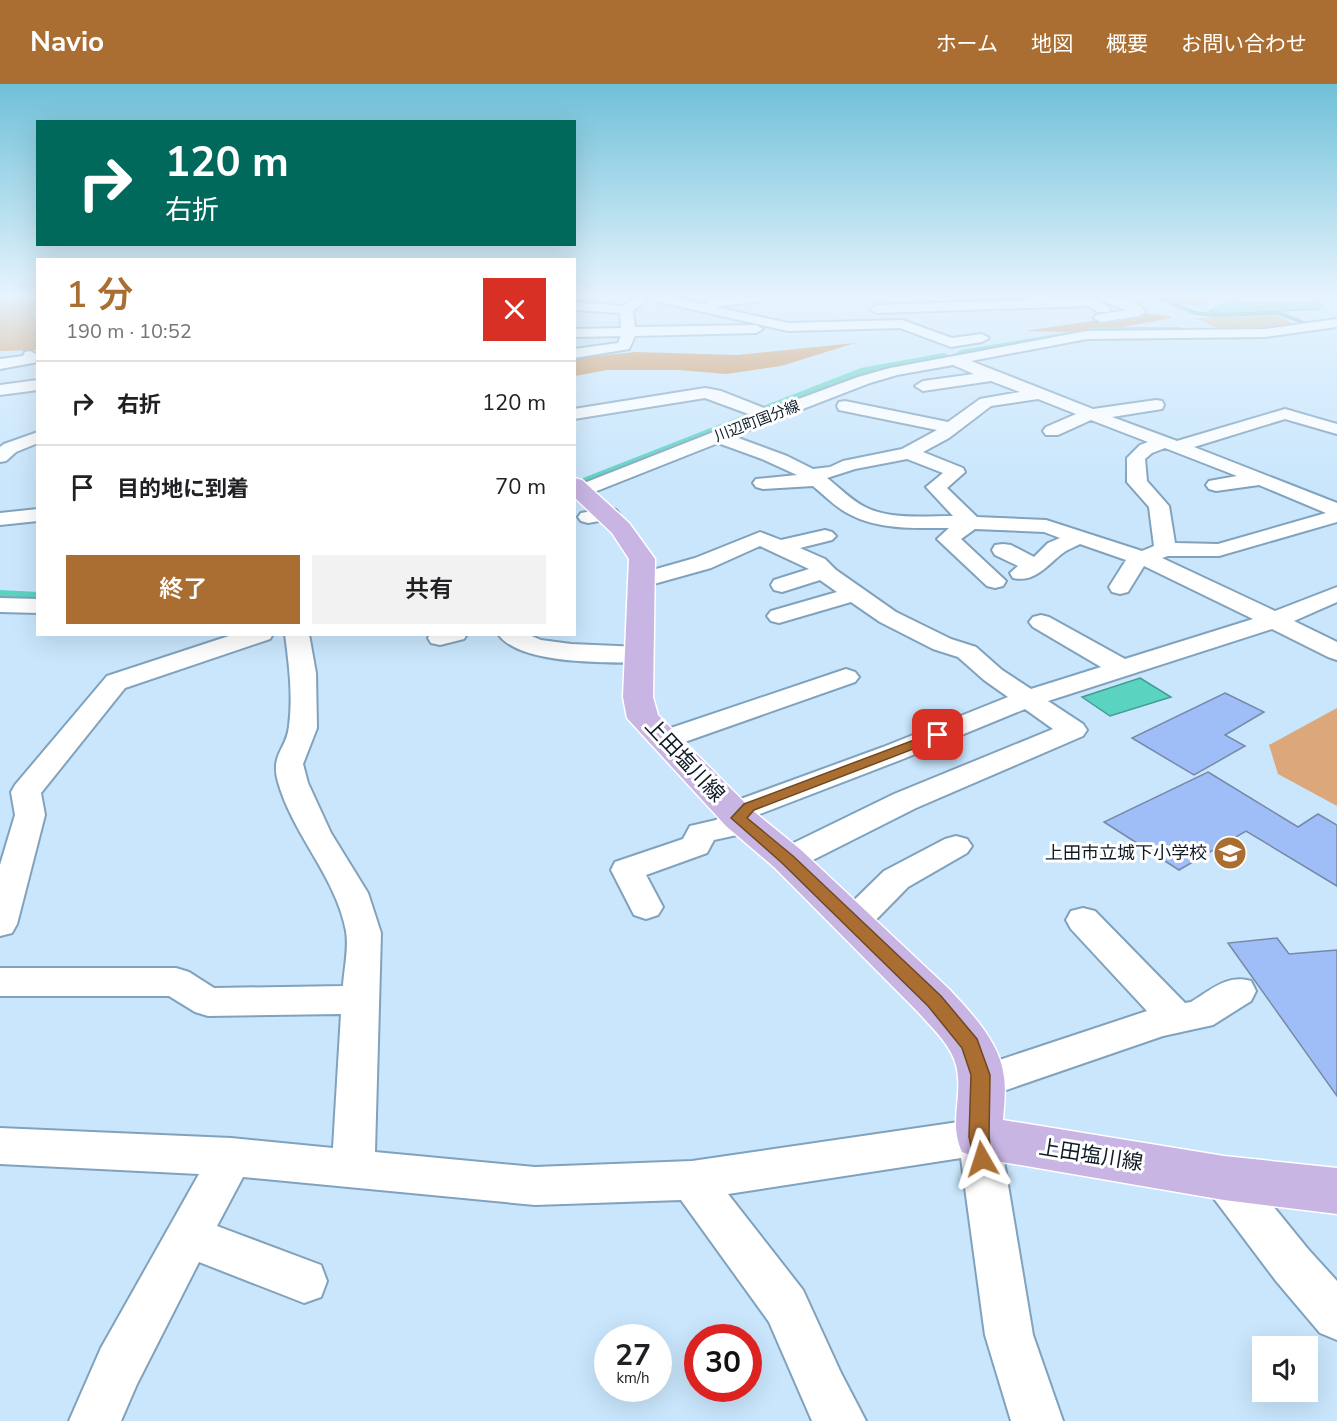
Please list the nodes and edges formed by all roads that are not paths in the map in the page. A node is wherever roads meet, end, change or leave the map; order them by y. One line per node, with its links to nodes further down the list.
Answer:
1 (25, 359): 4 (street)
2 (926, 359): 14 (street, 川辺町国分線)
3 (964, 359): 5 (street)
4 (0, 364)
5 (991, 376): 7 (street); 9 (street)
6 (36, 385): 8 (street)
7 (923, 386)
8 (0, 390)
9 (1036, 395): 13 (street); 15 (street)
10 (1156, 405): 13 (street)
11 (845, 406): 15 (street)
12 (576, 414): 14 (street)
13 (1089, 415): 17 (street); 20 (street)
14 (769, 416): 18 (street, 川辺町国分線)
15 (950, 418): 21 (street)
16 (1337, 429): 20 (street)
17 (1053, 431)
18 (718, 437): 25 (street); 28 (street, 川辺町国分線)
19 (36, 438): 22 (street)
20 (1172, 444): 24 (street); 40 (street)
21 (908, 453): 25 (street); 34 (street)
22 (0, 458)
23 (1277, 462): 24 (street)
24 (1257, 476): 27 (street); 29 (street)
25 (813, 478): 26 (street); 34 (street)
26 (763, 483)
27 (1216, 485)
28 (585, 500): 42 (main road, 上田塩川線)
29 (1337, 510)
30 (36, 515): 33 (street)
31 (1264, 515): 35 (street)
32 (1337, 516): 35 (street)
33 (0, 519)
34 (971, 523): 37 (street); 43 (street)
35 (1286, 531): 40 (street)
36 (825, 536): 38 (street)
37 (1079, 537): 39 (street); 40 (street)
38 (781, 546): 41 (street); 42 (street)
39 (1003, 550)
40 (1155, 554): 45 (street); 51 (street)
41 (824, 571): 44 (street); 46 (street)
42 (643, 580): 57 (main road, 上田塩川線)
43 (995, 581)
44 (782, 585)
45 (1120, 587)
46 (853, 594): 50 (street); 60 (street)
47 (1337, 594): 51 (street)
48 (0, 605): 49 (street)
49 (36, 606)
50 (779, 616)
51 (1275, 620): 56 (street); 58 (street)
52 (1041, 622): 58 (street)
53 (255, 636): 68 (street)
54 (297, 636): 71 (street)
55 (513, 636): 57 (street)
56 (1337, 652)
57 (640, 655): 61 (main road, 上田塩川線)
58 (1122, 668): 60 (street)
59 (846, 677): 61 (street)
60 (1026, 699): 62 (street); 64 (street)
61 (666, 739): 62 (main road, 上田塩川線)
62 (739, 818): 64 (main road, 上田塩川線); 65 (street)
63 (956, 846): 67 (street)
64 (788, 859): 67 (main road, 上田塩川線)
65 (646, 907)
66 (1083, 920): 72 (street)
67 (853, 922): 73 (main road, 上田塩川線)
68 (0, 924)
69 (0, 982): 71 (street)
70 (1238, 991): 72 (street)
71 (362, 1000): 77 (street)
72 (1177, 1019): 73 (street)
73 (980, 1083): 74 (main road, 上田塩川線)
74 (979, 1137): 78 (main road, 上田塩川線); 79 (street); 86 (street)
75 (0, 1146): 76 (street)
76 (231, 1157): 77 (street); 81 (street)
77 (352, 1167): 79 (street)
78 (1224, 1178): 80 (main road, 上田塩川線); 83 (street)
79 (692, 1180): 85 (street)
80 (1337, 1191)
81 (188, 1236): 82 (street); 84 (street)
82 (304, 1281)
83 (1337, 1316)
84 (95, 1421)
85 (840, 1421)
86 (1037, 1421)

